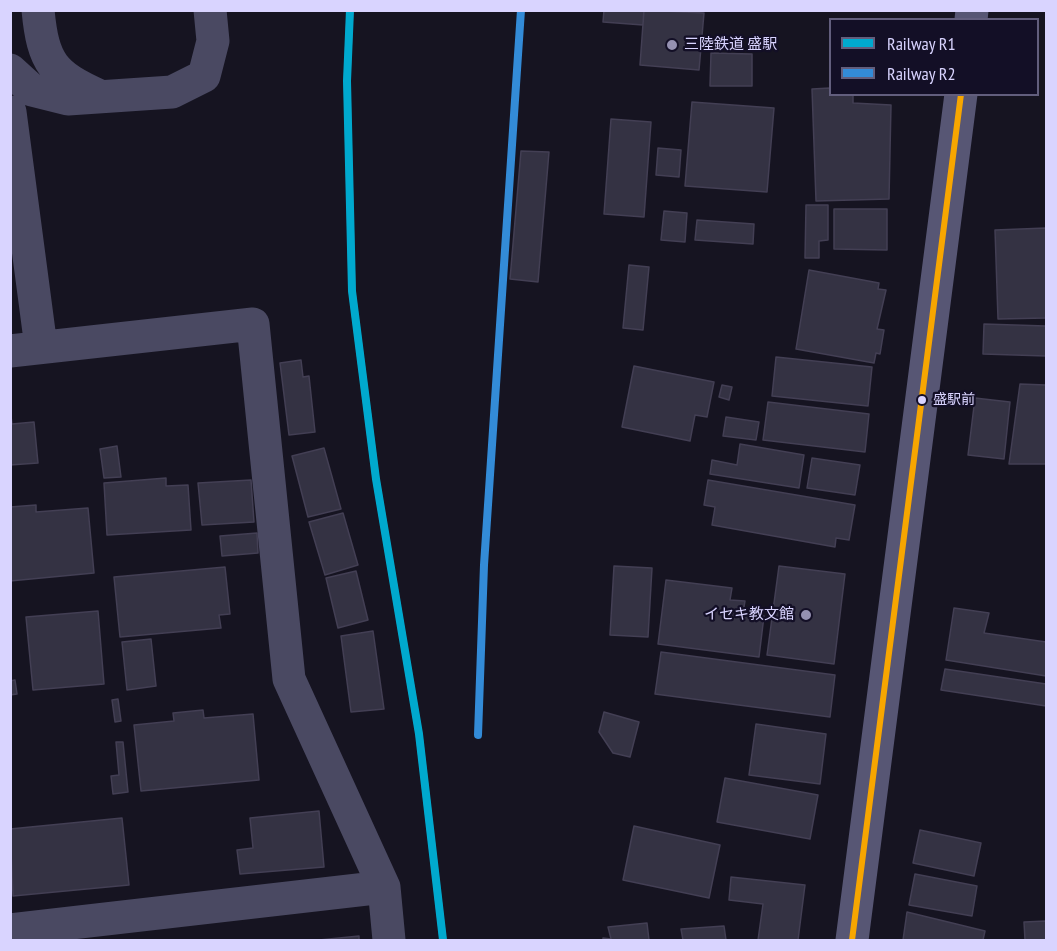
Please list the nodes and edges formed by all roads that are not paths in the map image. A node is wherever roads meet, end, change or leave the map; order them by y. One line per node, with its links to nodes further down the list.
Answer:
1 (38, 10): 5 (street)
2 (210, 10): 5 (street)
3 (10, 70): 5 (street)
4 (961, 96): 11 (main road)
5 (102, 97)
6 (10, 112): 7 (street)
7 (26, 349): 8 (street)
8 (384, 887): 9 (street); 10 (street)
9 (10, 930)
10 (389, 940)
11 (852, 940)

